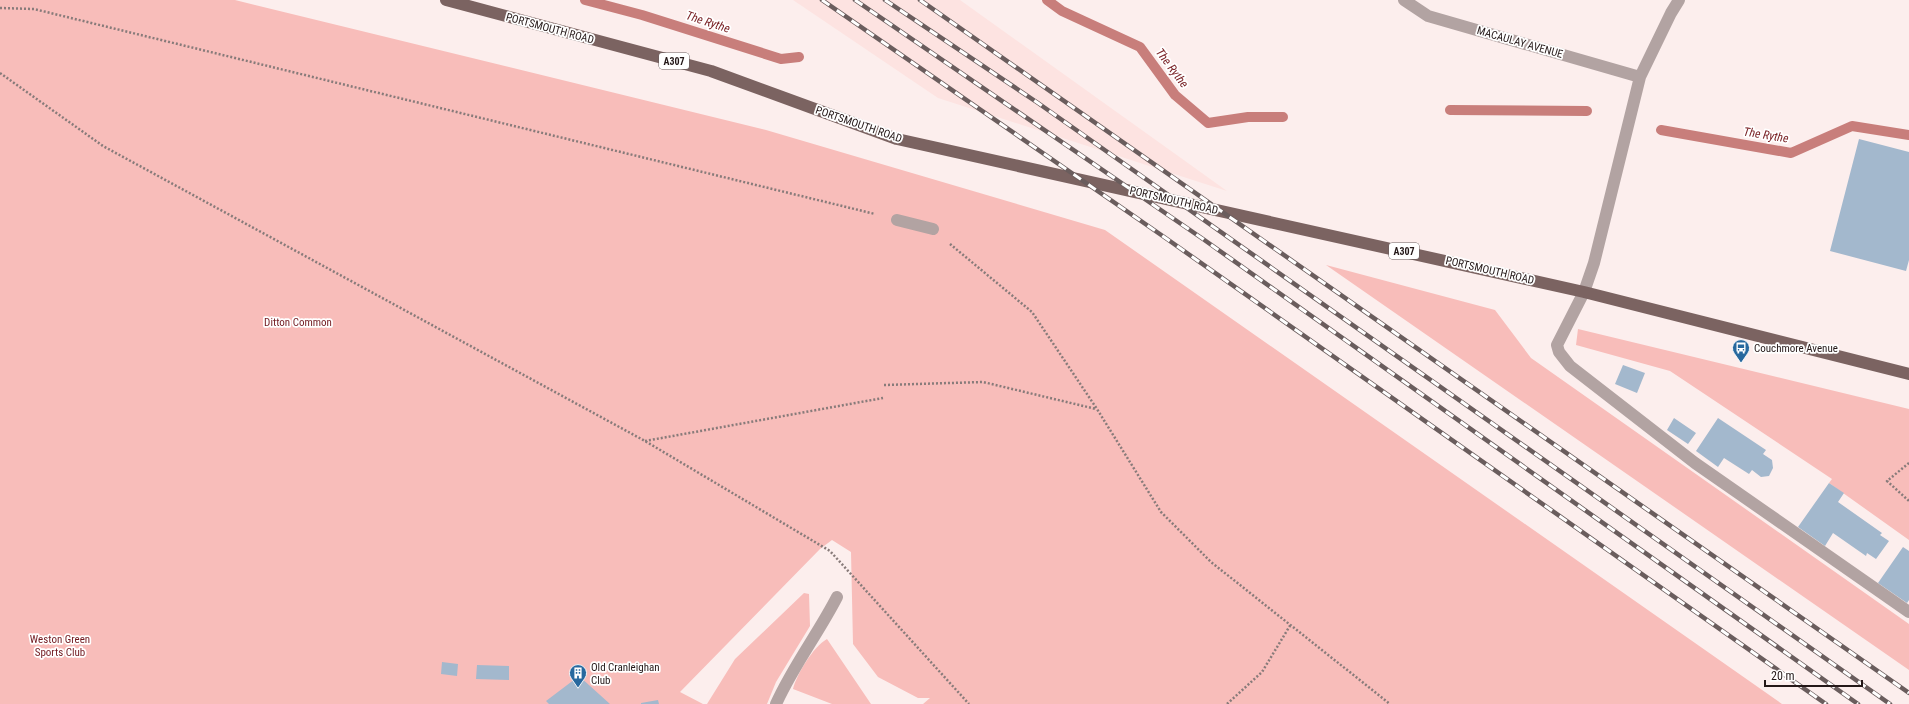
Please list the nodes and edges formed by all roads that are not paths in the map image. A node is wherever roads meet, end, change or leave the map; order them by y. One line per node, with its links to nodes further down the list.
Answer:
1 (446, 0): 7 (main road, PORTSMOUTH ROAD / A307)
2 (1404, 0): 4 (street, MACAULAY AVENUE)
3 (1679, 0): 4 (street)
4 (1640, 77): 7 (street)
5 (897, 220): 6 (street)
6 (933, 229)
7 (1584, 292): 8 (main road, PORTSMOUTH ROAD / A307); 10 (street)
8 (1909, 374)
9 (837, 597): 11 (street)
10 (1909, 612)
11 (776, 704)

